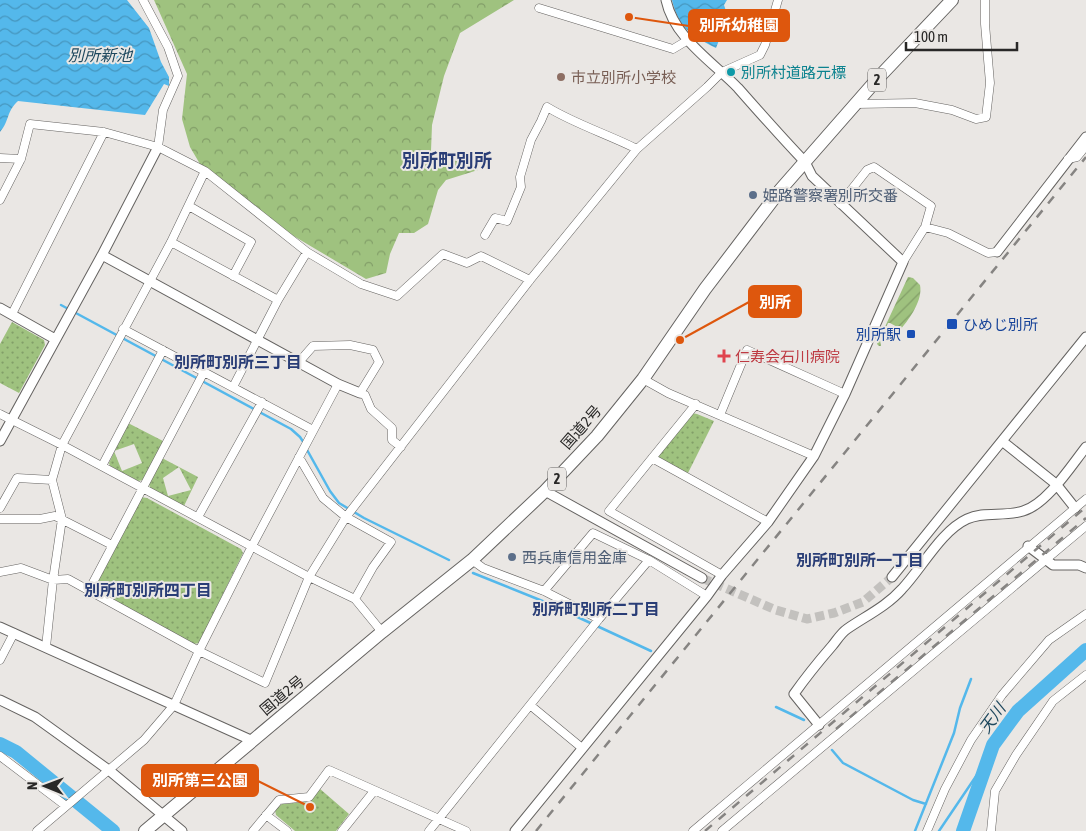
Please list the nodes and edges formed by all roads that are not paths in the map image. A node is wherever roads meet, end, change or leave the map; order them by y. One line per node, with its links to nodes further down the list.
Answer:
1 (143, 0): 13 (street)
2 (666, 0): 7 (street)
3 (778, 0): 8 (street)
4 (952, 0): 9 (highway, 国道2号 / 2)
5 (984, 0): 9 (street)
6 (539, 8): 7 (street)
7 (688, 40): 8 (street)
8 (722, 72): 14 (street); 18 (street)
9 (856, 104): 18 (highway, 国道2号 / 2)
10 (104, 132): 13 (street); 16 (street); 35 (street)
11 (1086, 137): 17 (street)
12 (1086, 146): 17 (street)
13 (158, 147): 19 (street); 28 (street)
14 (637, 149): 24 (street); 32 (street)
15 (0, 158): 16 (street)
16 (22, 159): 20 (street)
17 (1068, 159): 27 (street)
18 (805, 162): 21 (street); 43 (highway, 国道2号 / 2)
19 (205, 171): 22 (street); 26 (street)
20 (0, 200)
21 (840, 204): 23 (street); 29 (street)
22 (189, 206): 25 (street); 30 (street)
23 (925, 227): 27 (street); 29 (street)
24 (485, 235)
25 (171, 242): 30 (street); 31 (street)
26 (308, 252): 32 (street); 33 (street)
27 (997, 252)
28 (102, 255): 31 (street); 37 (street)
29 (902, 262): 47 (street)
30 (233, 276): 33 (street)
31 (149, 280): 36 (street); 38 (street)
32 (530, 280): 57 (street)
33 (278, 300): 38 (street)
34 (0, 308): 35 (street)
35 (12, 314): 37 (street)
36 (123, 329): 40 (street); 56 (street)
37 (55, 340): 52 (street)
38 (258, 340): 41 (street); 45 (street)
39 (1084, 342): 55 (street)
40 (163, 350): 42 (street); 62 (street)
41 (299, 362): 44 (street); 46 (street)
42 (204, 372): 45 (street); 65 (street)
43 (643, 379): 49 (street); 66 (highway, 国道2号 / 2)
44 (338, 384): 46 (street); 53 (street)
45 (234, 388): 48 (street)
46 (360, 393): 57 (street)
47 (845, 394): 51 (street); 59 (street)
48 (262, 402): 53 (street); 70 (street)
49 (696, 404): 51 (street); 61 (street)
50 (0, 414): 52 (street)
51 (720, 415): 59 (street)
52 (11, 420): 54 (street); 56 (street)
53 (313, 430): 60 (street)
54 (0, 441)
55 (1002, 441): 64 (street); 86 (street)
56 (62, 445): 62 (street); 63 (street)
57 (401, 446): 71 (street)
58 (1086, 447): 64 (street)
59 (814, 456): 74 (street)
60 (299, 457): 71 (street); 77 (street)
61 (652, 458): 74 (street); 84 (street)
62 (102, 466): 65 (street)
63 (52, 480): 68 (street); 73 (street)
64 (1056, 484): 69 (street); 105 (street)
65 (143, 489): 70 (street); 76 (street)
66 (546, 491): 79 (highway, 国道2号 / 2); 87 (street)
67 (1086, 499): 69 (street)
68 (0, 508)
69 (1075, 508): 78 (street)
70 (198, 517): 77 (street)
71 (346, 517): 85 (street); 92 (street)
72 (0, 519): 73 (street)
73 (62, 519): 76 (street); 88 (street)
74 (768, 522): 84 (street)
75 (1086, 526): 81 (street)
76 (112, 545): 89 (street)
77 (252, 546): 85 (street); 99 (street)
78 (1028, 546): 81 (street); 105 (street)
79 (472, 560): 90 (street); 96 (highway, 国道2号 / 2)
80 (649, 560): 90 (street); 91 (street); 94 (street)
81 (1045, 560): 82 (street); 126 (street)
82 (1086, 568)
83 (0, 572): 88 (street)
84 (722, 575): 91 (street)
85 (308, 577): 92 (street); 99 (street)
86 (892, 577)
87 (702, 578)
88 (53, 580): 89 (street); 98 (street)
89 (89, 590): 99 (street)
90 (544, 591): 94 (street)
91 (707, 596): 107 (street)
92 (355, 600): 96 (street)
93 (1086, 614): 127 (street)
94 (596, 623): 104 (street)
95 (0, 627): 97 (street)
96 (382, 632): 106 (highway, 国道2号 / 2)
97 (14, 633): 98 (street); 100 (street)
98 (46, 648): 103 (street)
99 (200, 650): 103 (street)
100 (0, 660)
101 (1086, 675): 128 (street)
102 (0, 700): 110 (street)
103 (174, 705): 106 (street); 110 (street)
104 (530, 706): 107 (street); 115 (street)
105 (819, 725): 125 (street)
106 (253, 741): 114 (highway, 国道2号 / 2)
107 (582, 748): 124 (street)
108 (2, 758): 109 (street); 112 (street)
109 (0, 767)
110 (110, 771): 112 (street); 114 (street)
111 (374, 791): 113 (street); 115 (street); 121 (street)
112 (70, 803): 116 (street)
113 (266, 815): 119 (street); 120 (street)
114 (164, 816): 117 (highway, 国道2号 / 2); 118 (street)
115 (439, 818): 122 (street); 123 (street)
116 (37, 831)
117 (145, 831)
118 (182, 831)
119 (253, 831)
120 (287, 831)
121 (342, 831)
122 (429, 831)
123 (466, 831)
124 (515, 831)
125 (693, 831)
126 (722, 831)
127 (926, 831)
128 (991, 831)

